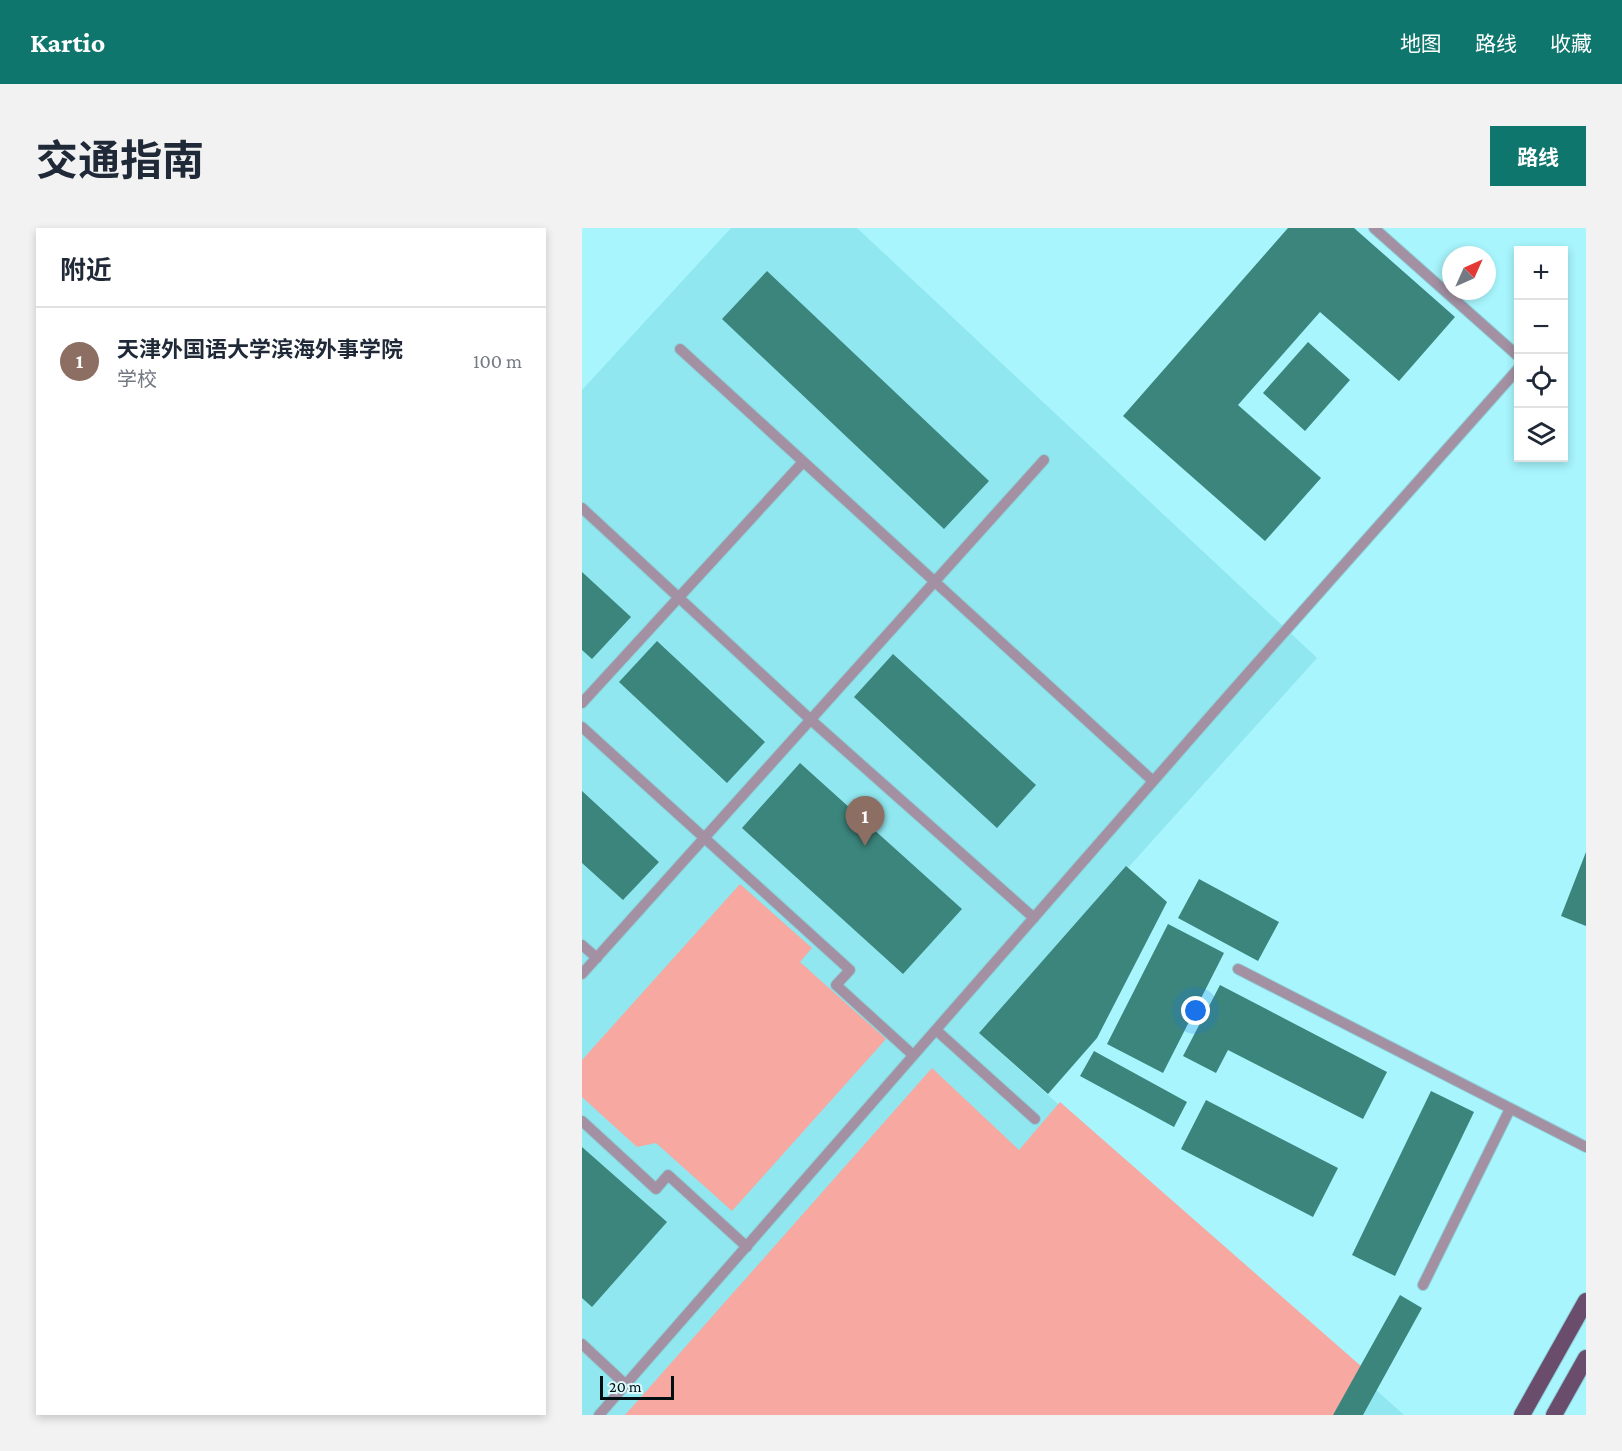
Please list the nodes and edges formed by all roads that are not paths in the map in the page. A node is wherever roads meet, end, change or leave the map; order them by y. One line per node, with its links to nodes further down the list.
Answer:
1 (1374, 228): 3 (lane)
2 (680, 349): 6 (lane)
3 (1516, 354)
4 (1514, 374): 13 (lane)
5 (1044, 460): 8 (lane)
6 (803, 462): 8 (lane); 9 (lane)
7 (582, 508): 9 (lane)
8 (935, 582): 11 (lane); 13 (lane)
9 (678, 597): 10 (lane); 11 (lane)
10 (582, 703)
11 (811, 720): 14 (lane); 15 (lane)
12 (582, 727): 14 (lane)
13 (1153, 781): 15 (lane)
14 (704, 838): 17 (lane); 21 (lane)
15 (1034, 918): 20 (lane)
16 (582, 945): 17 (lane)
17 (597, 958): 19 (lane)
18 (1238, 969): 22 (lane)
19 (582, 974)
20 (936, 1030): 21 (lane); 23 (lane)
21 (913, 1055): 26 (lane)
22 (1510, 1108): 25 (lane); 27 (lane)
23 (1035, 1119)
24 (582, 1121): 26 (lane)
25 (1586, 1148)
26 (747, 1246): 31 (lane)
27 (1423, 1285)
28 (1586, 1302): 33 (main road)
29 (582, 1344): 31 (lane)
30 (1586, 1358): 34 (main road)
31 (626, 1384): 32 (lane)
32 (599, 1415)
33 (1522, 1415)
34 (1554, 1415)

